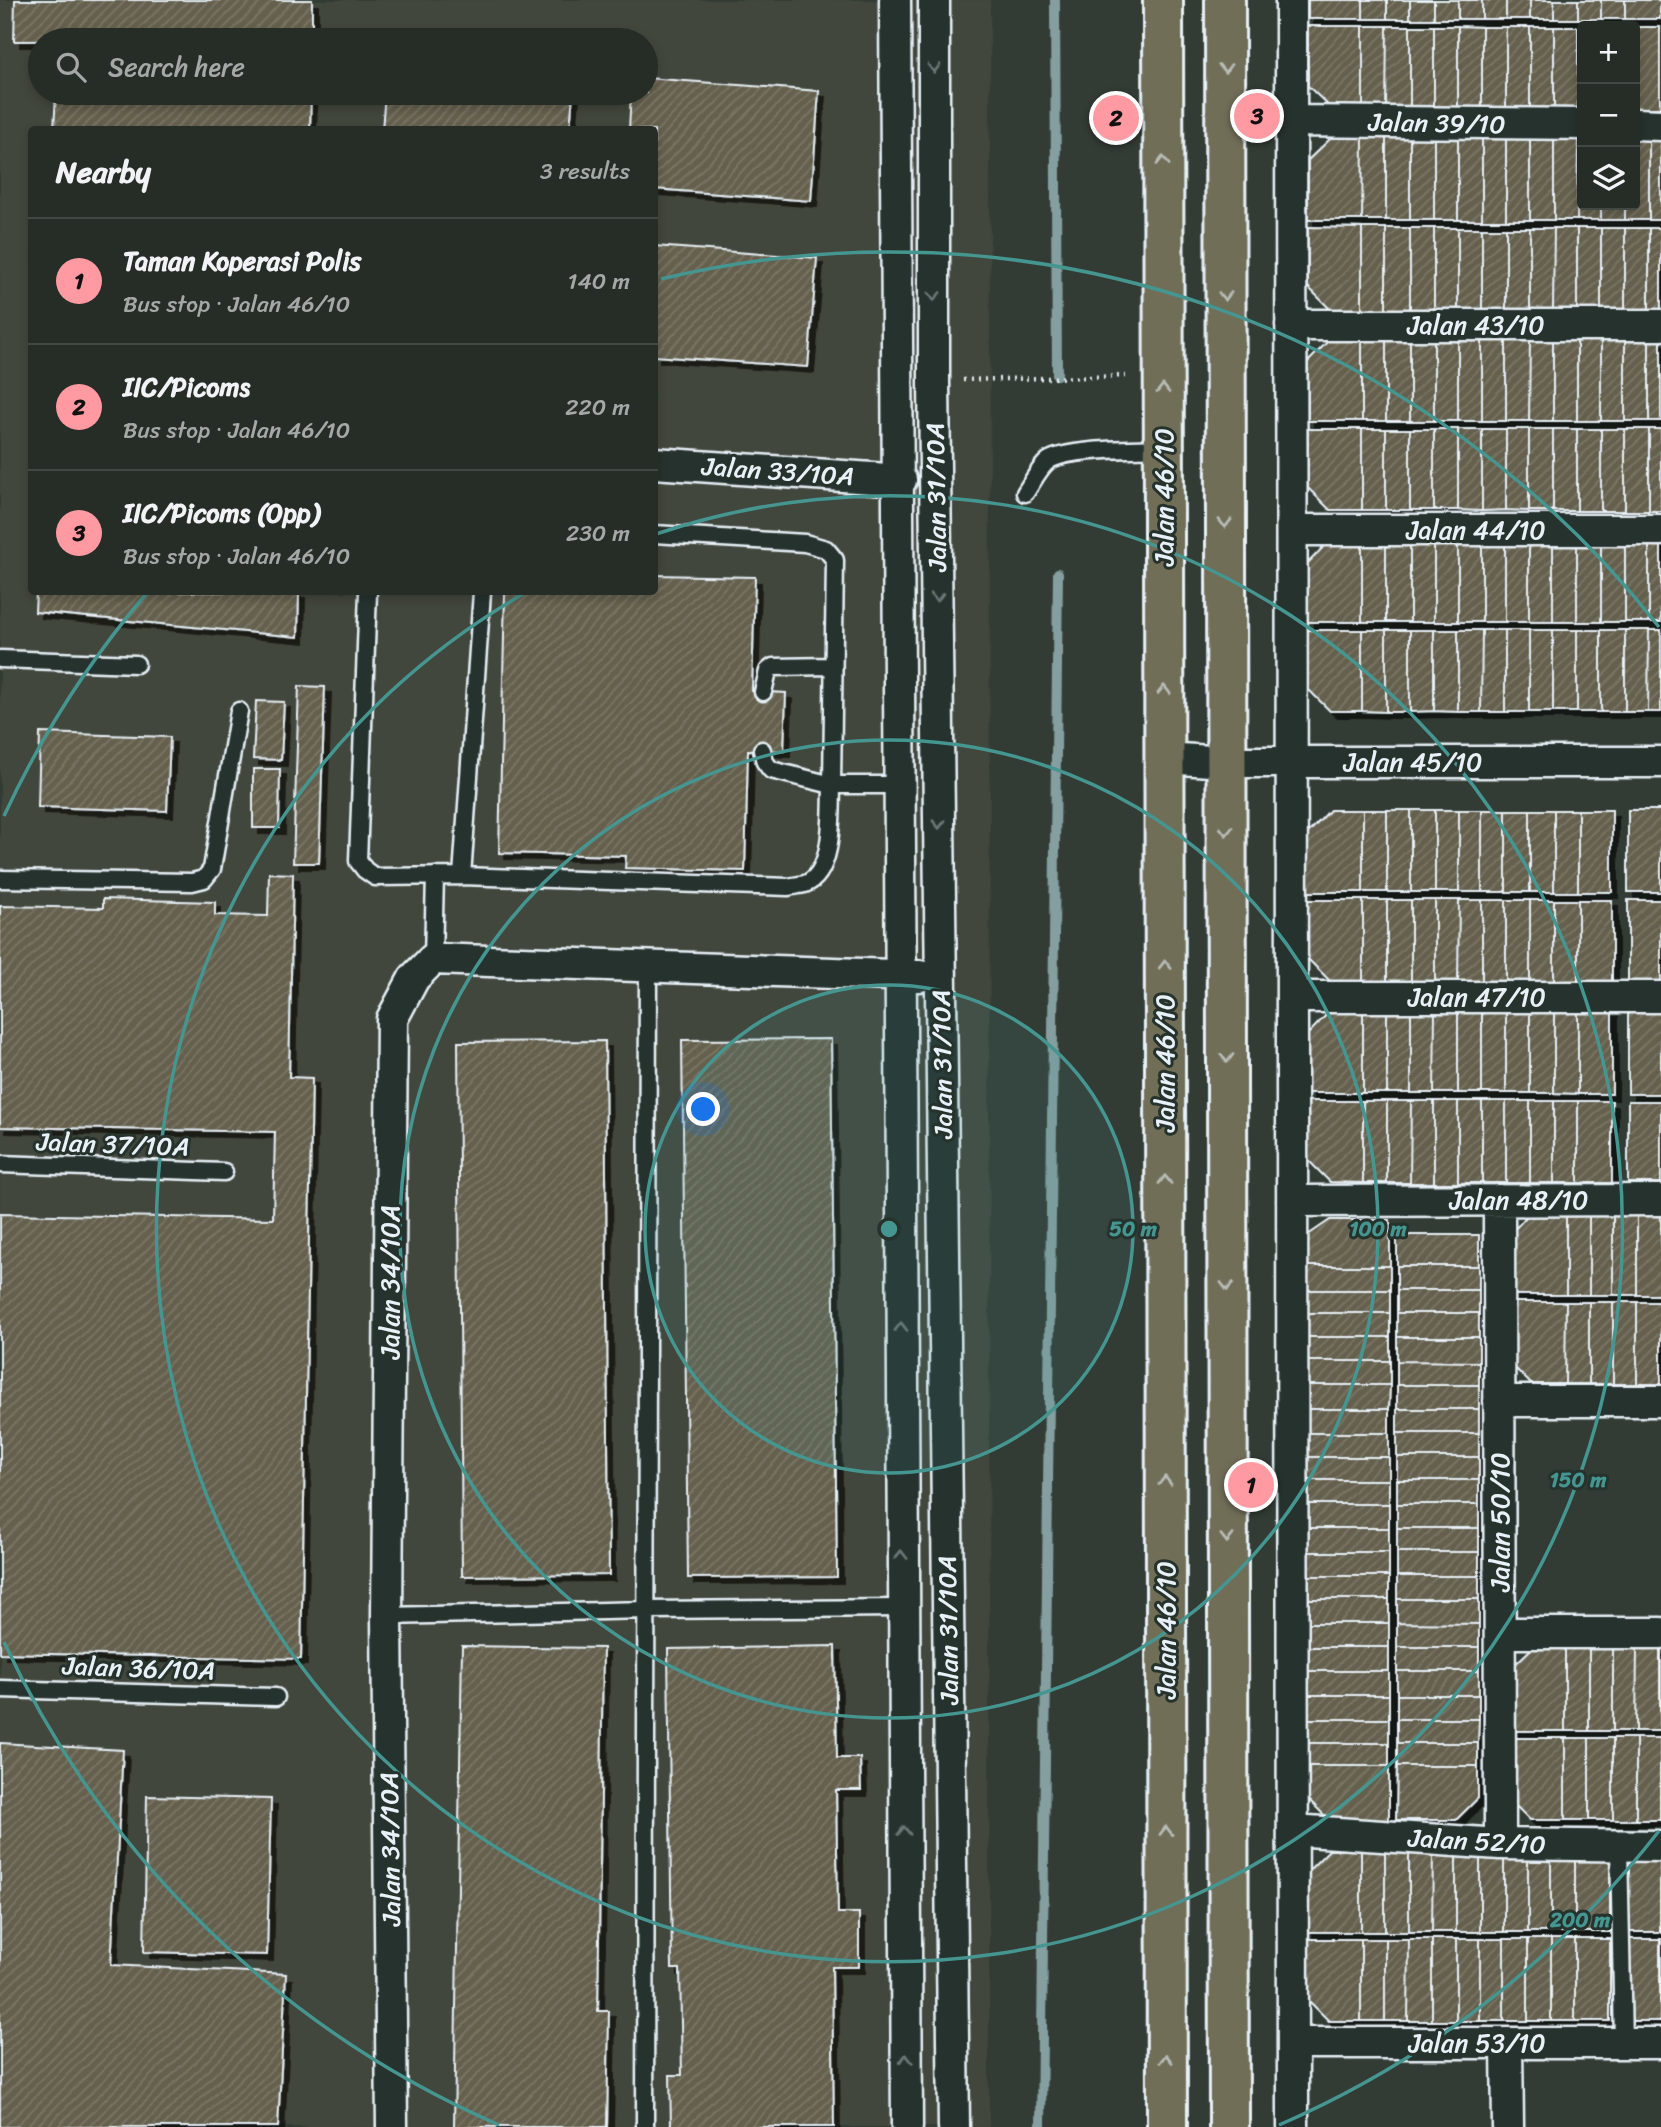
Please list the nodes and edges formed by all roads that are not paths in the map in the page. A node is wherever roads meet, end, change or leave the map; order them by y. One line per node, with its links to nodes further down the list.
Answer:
1 (895, 0): 14 (street, Jalan 31/10A)
2 (934, 0): 39 (street, Jalan 31/10A, one-way to 39)
3 (1163, 0): 12 (main road, Jalan 46/10, one-way to 3)
4 (1225, 0): 28 (main road, one-way to 28)
5 (1291, 0): 6 (street)
6 (1291, 121): 7 (street, Jalan 39/10); 10 (street)
7 (1577, 124)
8 (1640, 124): 9 (street)
9 (1661, 125)
10 (1291, 325): 11 (street, Jalan 43/10); 16 (street)
11 (1661, 325)
12 (1164, 448): 15 (lane); 27 (main road, Jalan 46/10, one-way to 12)
13 (658, 463): 14 (street, Jalan 33/10A)
14 (901, 480): 32 (street, Jalan 31/10A)
15 (1025, 493)
16 (1292, 530): 17 (street, Jalan 44/10); 29 (street)
17 (1661, 530)
18 (658, 534): 23 (lane)
19 (368, 595): 33 (lane)
20 (482, 595): 34 (lane)
21 (0, 659): 22 (lane)
22 (136, 664)
23 (833, 666): 24 (lane); 31 (lane)
24 (763, 692)
25 (239, 711): 35 (lane)
26 (762, 750): 31 (lane)
27 (1164, 758): 28 (street, Jalan 45/10); 68 (main road, Jalan 46/10, one-way to 27)
28 (1226, 762): 29 (street, Jalan 45/10); 69 (main road, one-way to 69)
29 (1292, 762): 30 (street, Jalan 45/10); 40 (street)
30 (1661, 762)
31 (832, 785): 32 (lane); 34 (lane)
32 (899, 785): 38 (street, Jalan 31/10A)
33 (435, 876): 34 (lane); 36 (lane)
34 (462, 876)
35 (0, 879)
36 (432, 959): 37 (street); 51 (street, Jalan 34/10A)
37 (648, 965): 38 (street); 50 (lane)
38 (901, 975): 39 (street); 49 (street, Jalan 31/10A, one-way to 38)
39 (941, 977): 67 (street, Jalan 31/10A)
40 (1292, 997): 41 (street, Jalan 47/10); 44 (street)
41 (1661, 997)
42 (0, 1164): 43 (lane, Jalan 37/10A)
43 (225, 1172)
44 (1292, 1200): 45 (street, Jalan 48/10); 56 (street)
45 (1499, 1200): 46 (street, Jalan 48/10); 47 (street, Jalan 50/10)
46 (1661, 1200)
47 (1499, 1401): 48 (street); 52 (street, Jalan 50/10)
48 (1661, 1401)
49 (901, 1608): 50 (lane); 66 (street, Jalan 31/10A, one-way to 49)
50 (646, 1610): 51 (lane); 65 (lane)
51 (387, 1616): 64 (street, Jalan 34/10A)
52 (1500, 1633): 53 (street); 57 (street, Jalan 50/10)
53 (1661, 1633)
54 (0, 1689): 55 (lane, Jalan 36/10A)
55 (276, 1697)
56 (1293, 1830): 57 (street, Jalan 52/10); 60 (street)
57 (1500, 1844): 58 (street, Jalan 52/10)
58 (1619, 1846): 59 (street, Jalan 52/10); 62 (lane)
59 (1661, 1846)
60 (1293, 2042): 61 (street, Jalan 53/10); 70 (street)
61 (1507, 2043): 62 (street, Jalan 53/10); 71 (street)
62 (1623, 2043): 63 (street, Jalan 53/10)
63 (1661, 2043)
64 (393, 2127)
65 (645, 2127)
66 (906, 2127)
67 (954, 2127)
68 (1167, 2127)
69 (1228, 2127)
70 (1293, 2127)
71 (1508, 2127)

